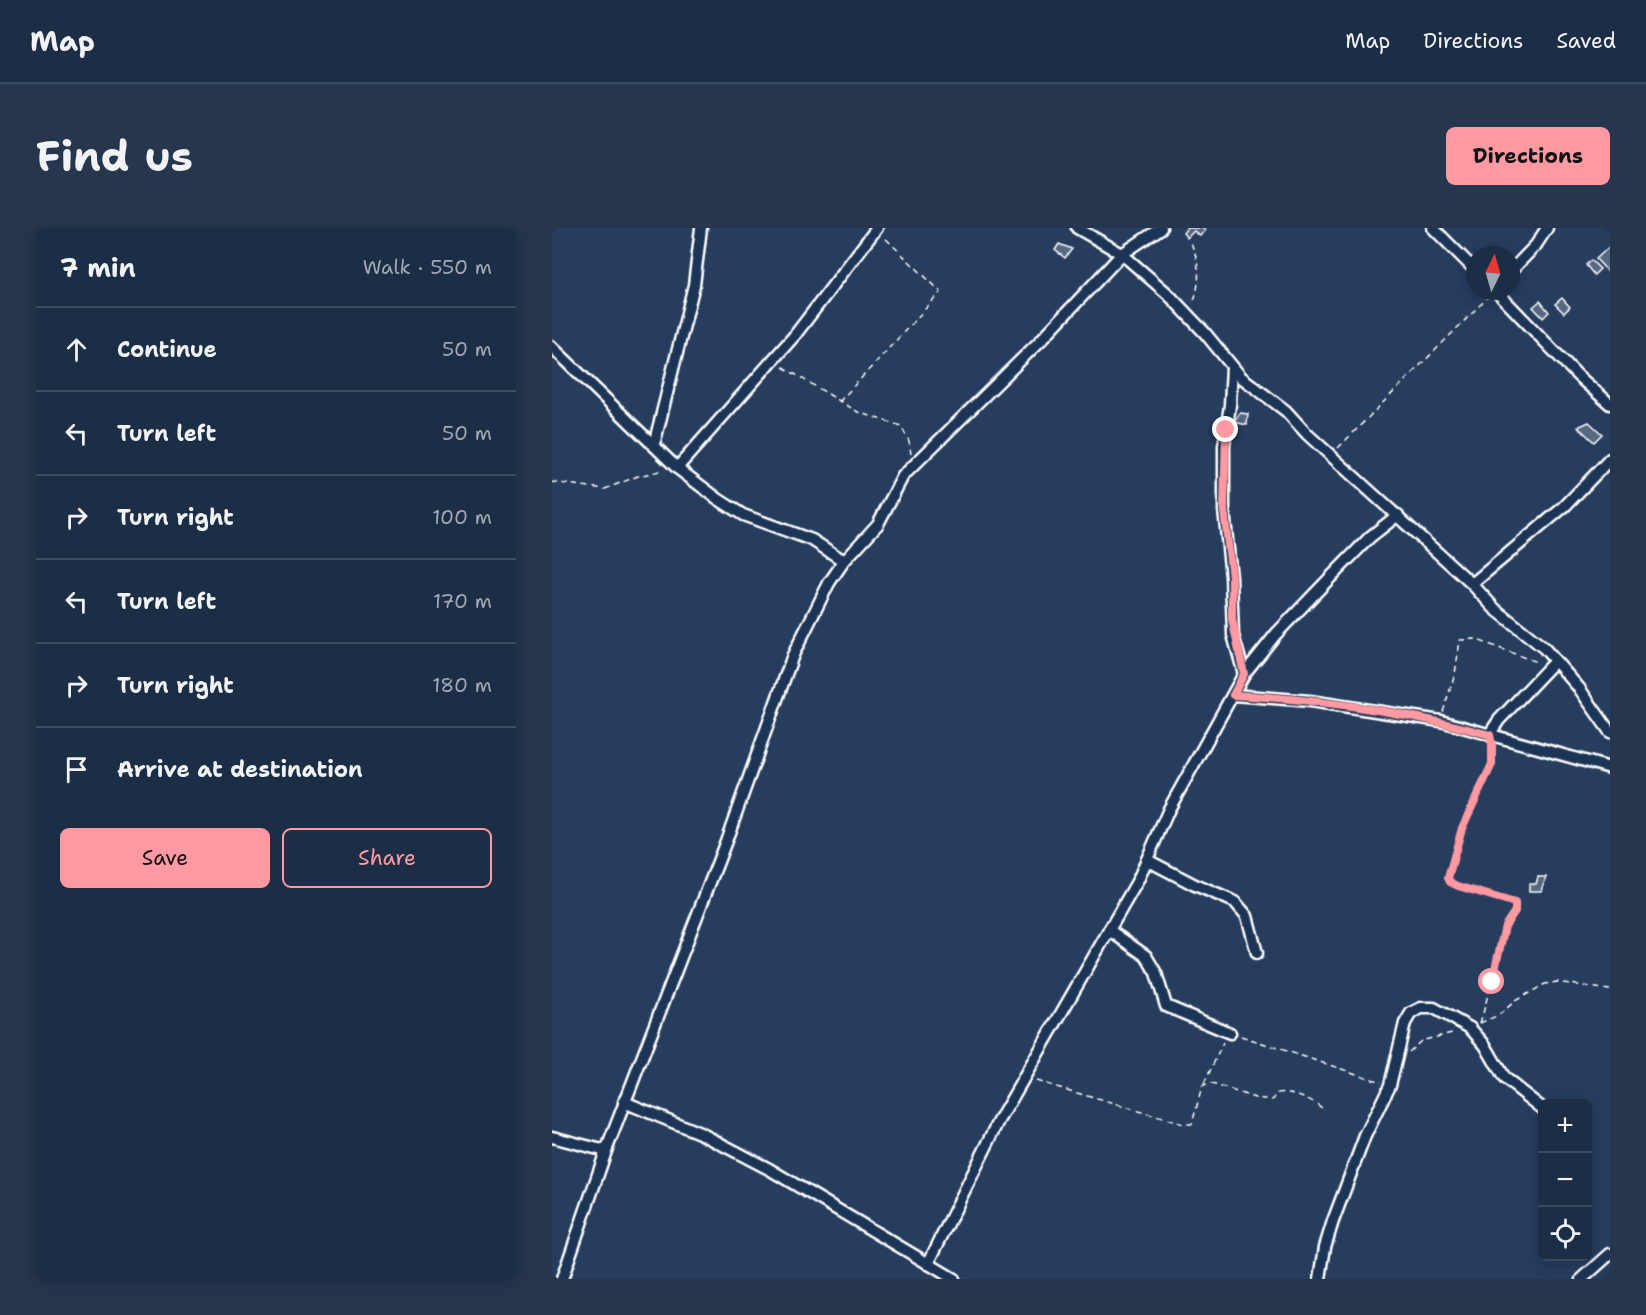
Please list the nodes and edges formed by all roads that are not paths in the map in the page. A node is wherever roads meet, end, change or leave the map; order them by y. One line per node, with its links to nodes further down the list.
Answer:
1 (701, 228): 14 (street)
2 (1077, 228): 7 (street)
3 (1161, 228): 7 (street)
4 (1433, 228): 8 (street)
5 (1547, 228): 9 (street)
6 (876, 229): 16 (street)
7 (1122, 254): 12 (street); 18 (street)
8 (1466, 261)
9 (1520, 262)
10 (1504, 300): 13 (street)
11 (552, 347): 14 (street)
12 (1232, 367): 17 (street); 21 (street)
13 (1610, 404)
14 (654, 445): 16 (street)
15 (1610, 459): 19 (street)
16 (677, 468): 18 (street)
17 (1398, 515): 19 (street); 21 (street)
18 (844, 561): 30 (street)
19 (1472, 584): 20 (street)
20 (1552, 664): 23 (street); 24 (street)
21 (1244, 674): 22 (street)
22 (1233, 695): 24 (street); 26 (street)
23 (1610, 732)
24 (1490, 735): 25 (street)
25 (1610, 768)
26 (1147, 860): 27 (street); 28 (street)
27 (1109, 930): 29 (street); 35 (street)
28 (1257, 953)
29 (1230, 1033)
30 (624, 1102): 33 (street); 35 (street)
31 (1538, 1105): 38 (street)
32 (552, 1137): 33 (street)
33 (606, 1150): 36 (street)
34 (1610, 1254): 39 (street)
35 (928, 1264): 37 (street)
36 (562, 1279)
37 (954, 1279)
38 (1320, 1279)
39 (1582, 1279)

